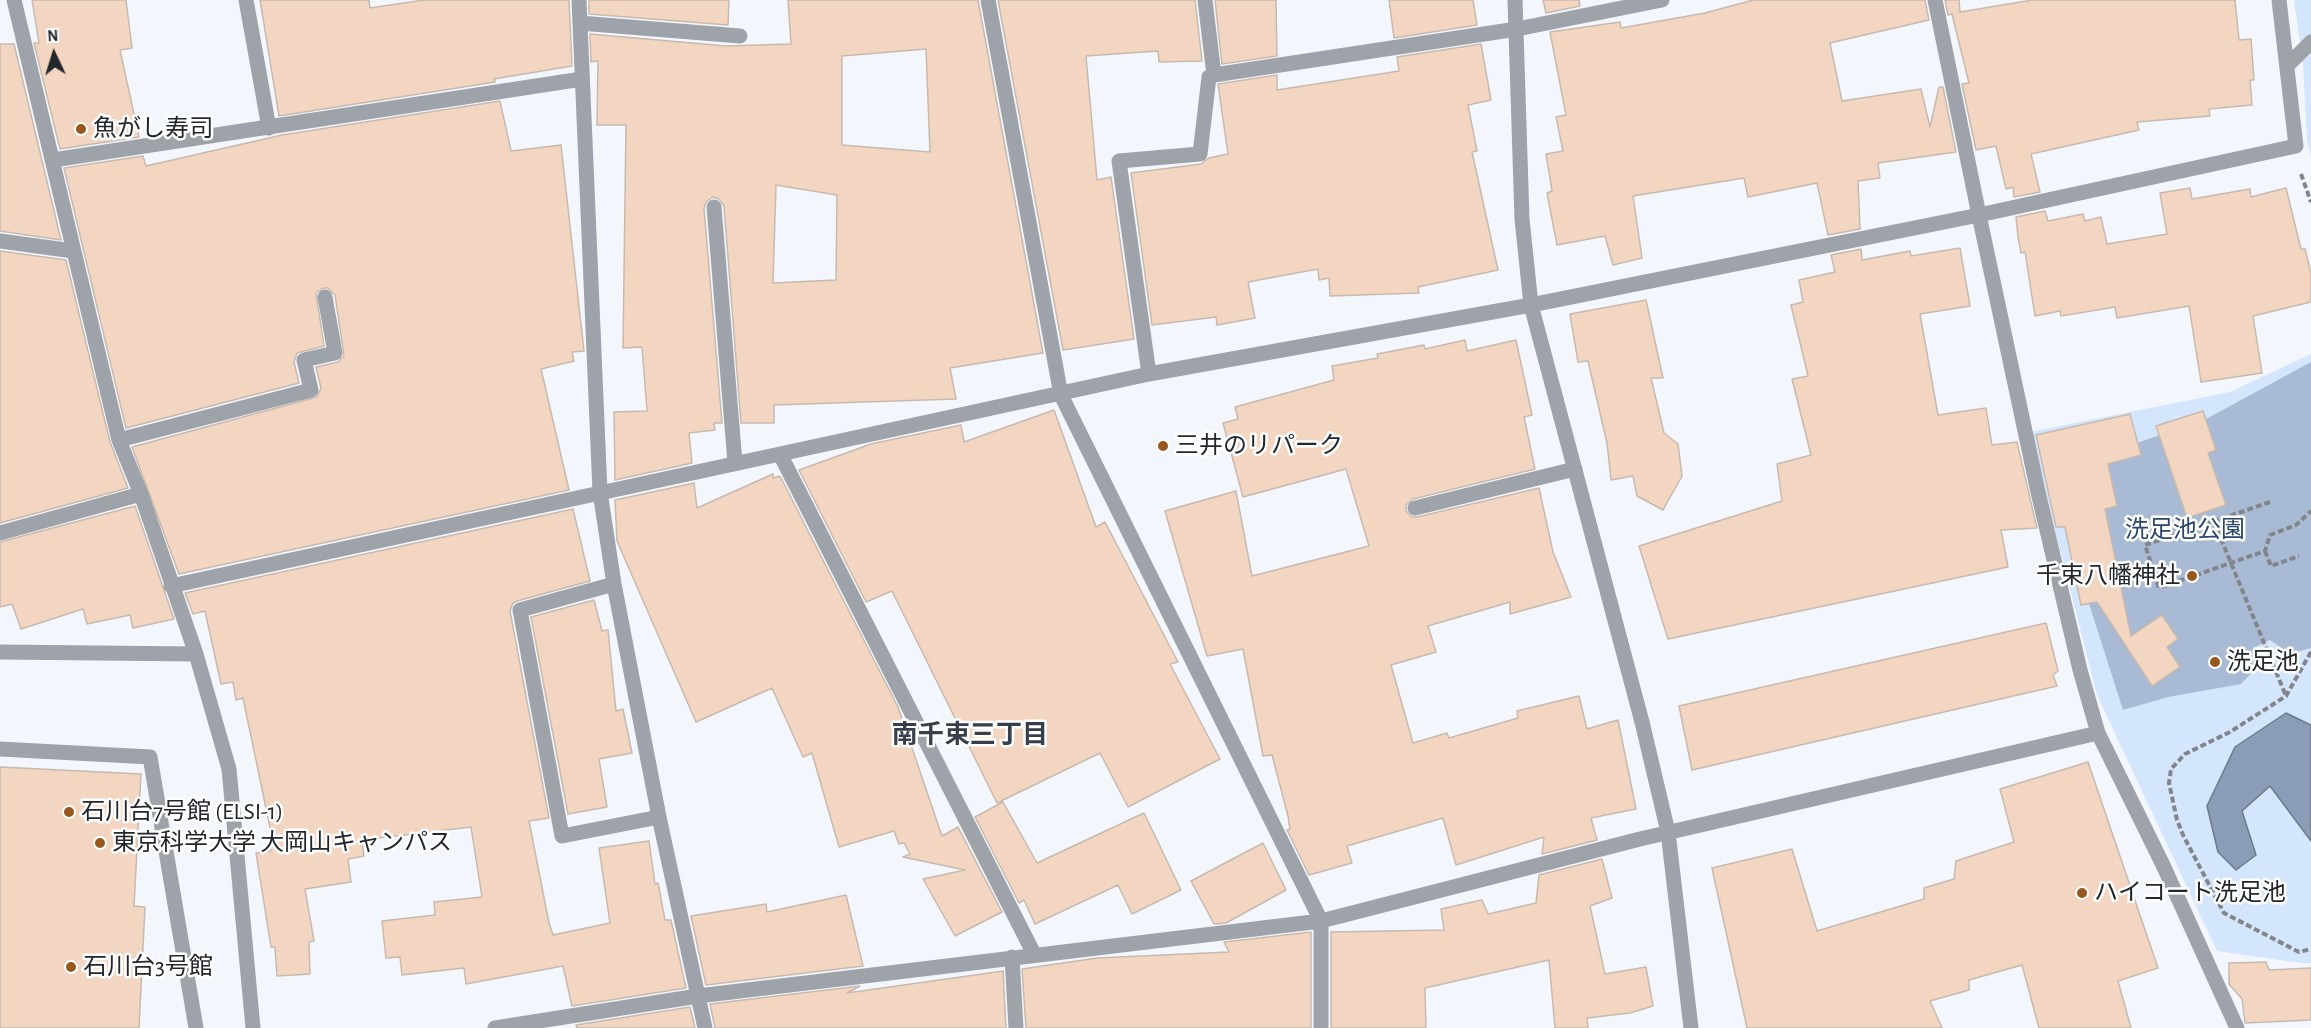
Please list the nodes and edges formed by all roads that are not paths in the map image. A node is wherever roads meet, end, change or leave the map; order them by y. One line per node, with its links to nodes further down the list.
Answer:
1 (14, 0): 18 (street)
2 (246, 0): 17 (street)
3 (579, 0): 10 (street)
4 (988, 0): 26 (street)
5 (1204, 0): 15 (street)
6 (1515, 0): 11 (street)
7 (1662, 0): 11 (street)
8 (1935, 0): 20 (street)
9 (2279, 0): 14 (street)
10 (580, 23): 12 (street); 16 (street)
11 (1517, 29): 15 (street); 24 (street)
12 (740, 36)
13 (2311, 42): 14 (street)
14 (2288, 65): 20 (street)
15 (1214, 75): 25 (street)
16 (582, 79): 17 (street); 31 (street)
17 (269, 128): 18 (street)
18 (53, 160): 22 (street)
19 (714, 207): 29 (street)
20 (1979, 215): 24 (street); 39 (street)
21 (0, 241): 22 (street)
22 (73, 251): 27 (street)
23 (325, 297): 27 (street)
24 (1531, 305): 25 (street); 30 (street)
25 (1149, 374): 26 (street)
26 (1061, 395): 28 (street); 43 (street)
27 (119, 440): 32 (street)
28 (780, 454): 29 (street); 44 (street)
29 (735, 463): 31 (street)
30 (1575, 469): 33 (street); 42 (street)
31 (600, 492): 35 (street); 36 (street)
32 (141, 494): 34 (street); 36 (street)
33 (1415, 508)
34 (0, 533)
35 (614, 584): 41 (street); 41 (street)
36 (171, 586): 38 (street)
37 (0, 652): 38 (street)
38 (196, 654): 48 (street)
39 (2098, 733): 42 (street); 54 (street)
40 (0, 749): 47 (street)
41 (659, 817): 46 (street)
42 (1668, 832): 43 (street); 53 (street)
43 (1321, 921): 44 (street); 52 (street)
44 (1034, 954): 45 (street)
45 (1012, 957): 46 (street); 51 (street)
46 (698, 996): 49 (street); 50 (street)
47 (196, 1028)
48 (254, 1028)
49 (495, 1028)
50 (705, 1028)
51 (1016, 1028)
52 (1321, 1028)
53 (1691, 1028)
54 (2237, 1028)

